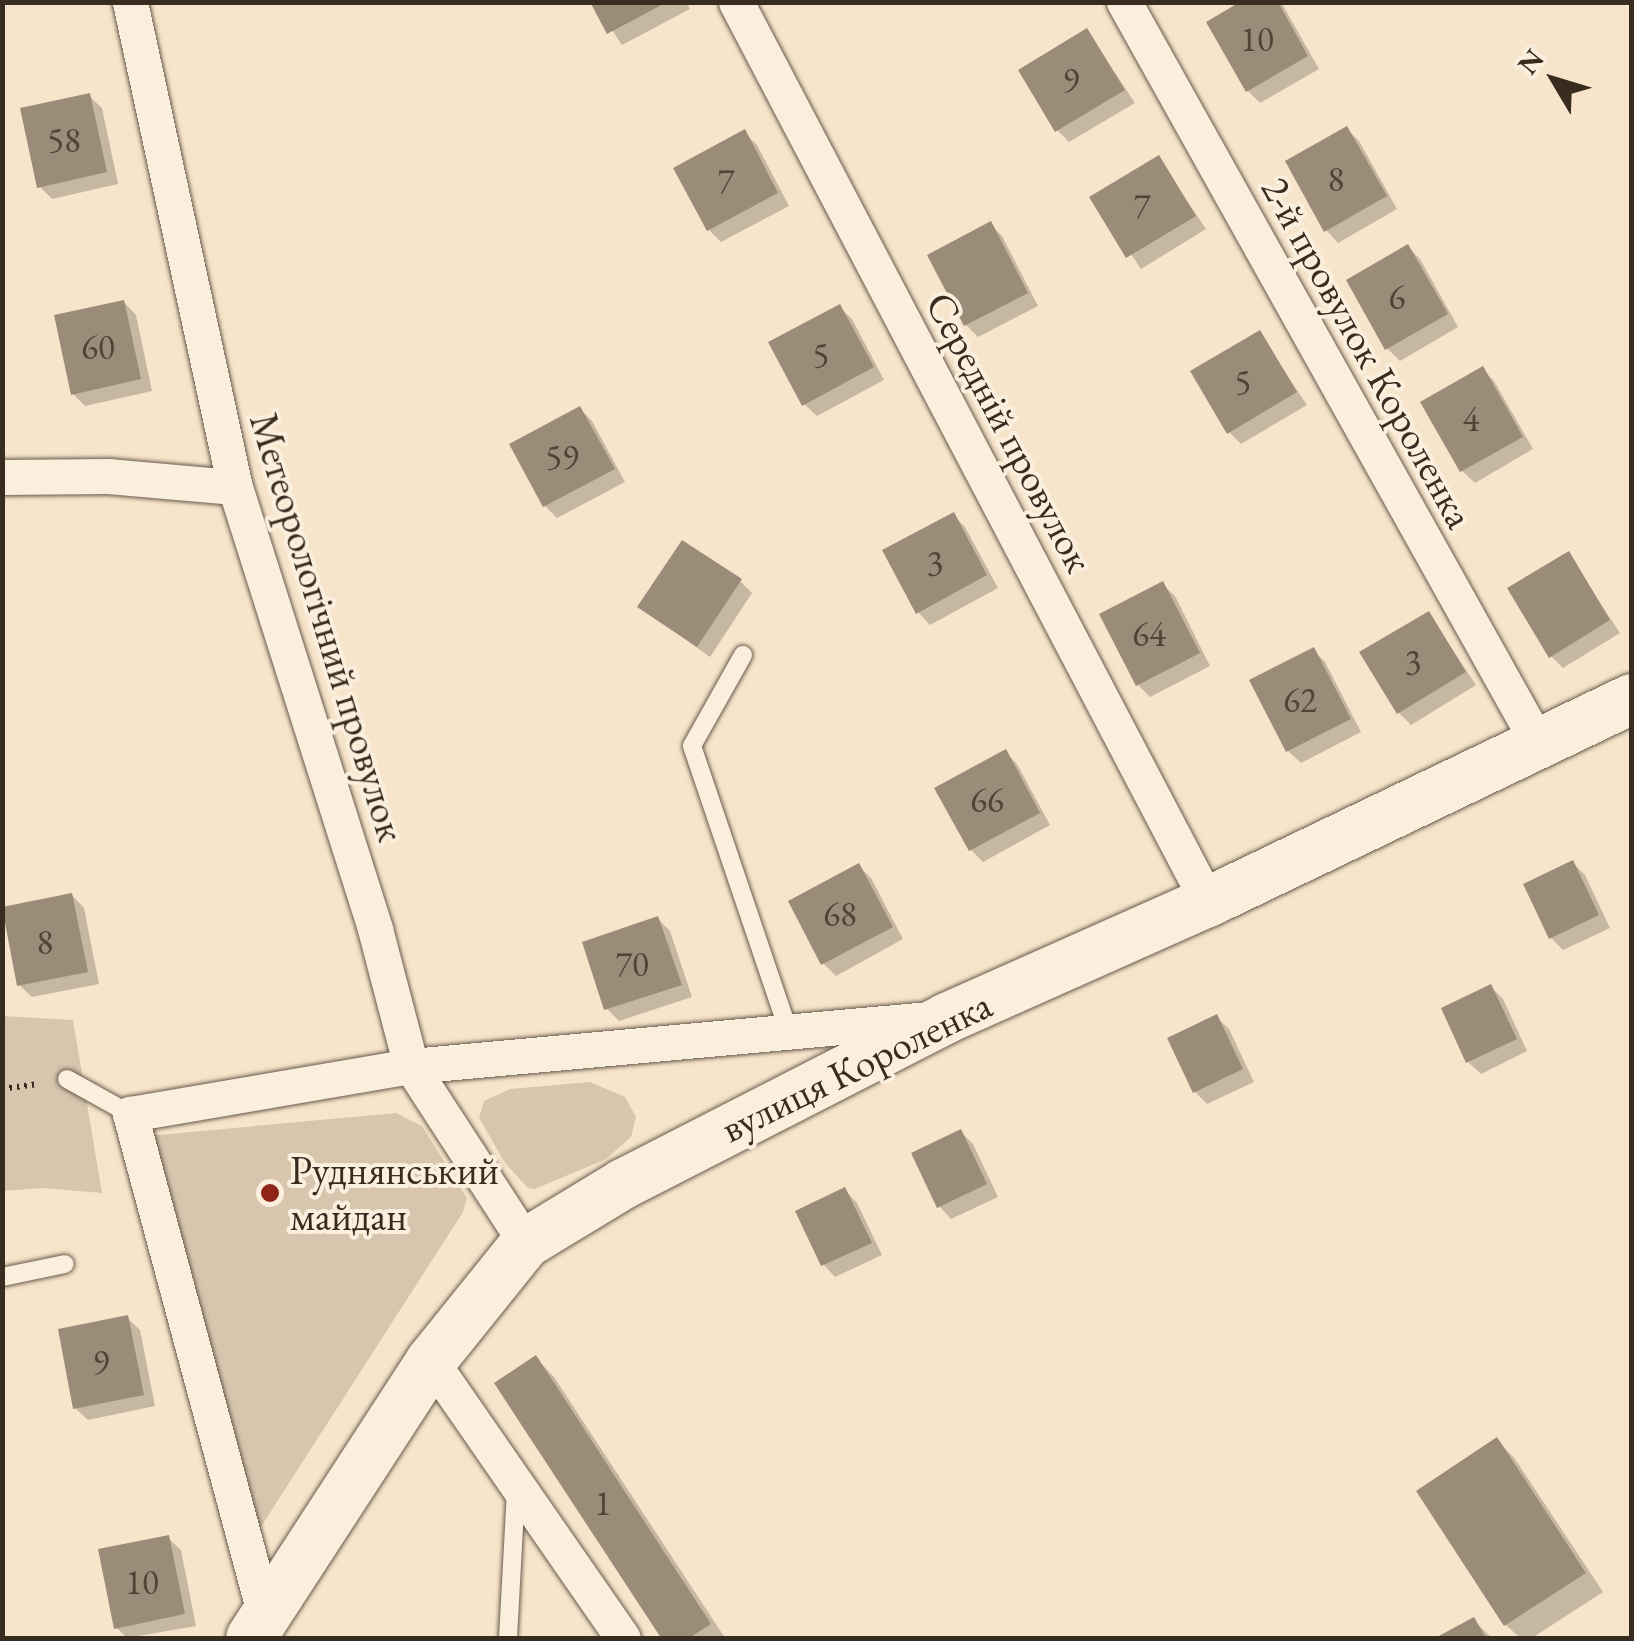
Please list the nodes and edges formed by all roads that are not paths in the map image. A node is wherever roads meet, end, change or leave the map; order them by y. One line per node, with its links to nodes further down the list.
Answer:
1 (130, 2): 5 (street, Метеорологічний провулок)
2 (736, 2): 9 (street, Середній провулок)
3 (1124, 2): 8 (street, 2-й провулок Короленка)
4 (2, 477): 5 (street)
5 (236, 488): 12 (street, Метеорологічний провулок)
6 (744, 655): 11 (lane)
7 (1632, 699): 8 (street, вулиця Короленка)
8 (1538, 743): 9 (street, вулиця Короленка)
9 (1208, 902): 10 (street, вулиця Короленка)
10 (947, 1018): 11 (street); 15 (street, вулиця Короленка)
11 (790, 1032): 12 (street)
12 (411, 1066): 14 (street); 15 (street, Метеорологічний провулок)
13 (68, 1079): 14 (lane)
14 (130, 1114): 20 (street)
15 (526, 1243): 18 (street, вулиця Короленка)
16 (65, 1264): 17 (lane)
17 (2, 1278)
18 (431, 1361): 19 (street); 20 (street, вулиця Короленка)
19 (516, 1486): 21 (lane); 22 (street)
20 (258, 1627)
21 (508, 1638)
22 (623, 1638)

